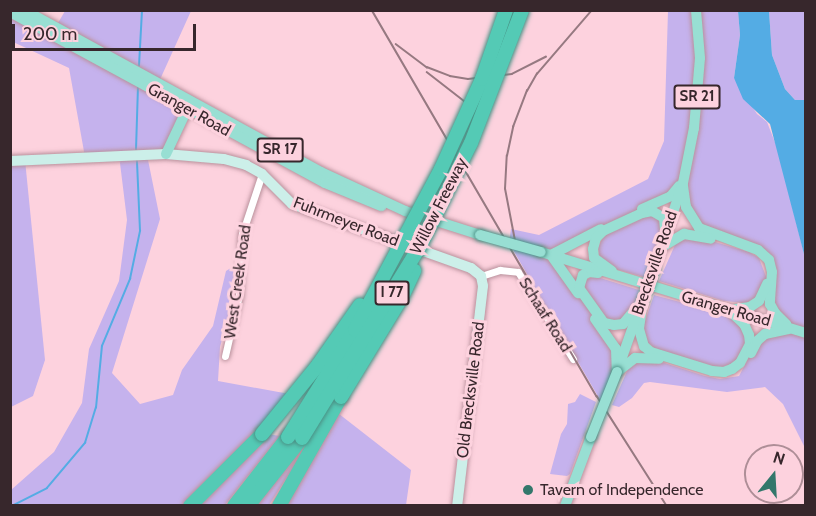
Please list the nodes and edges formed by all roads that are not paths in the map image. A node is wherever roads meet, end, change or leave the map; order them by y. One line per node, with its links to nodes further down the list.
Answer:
1 (24, 10): 6 (main road, Granger Road / SR 17)
2 (506, 10): 11 (highway, Willow Freeway / I 77, bridge)
3 (522, 10): 8 (highway, Willow Freeway / I 77, bridge)
4 (696, 10): 13 (main road, Brecksville Road / SR 21)
5 (10, 12): 6 (main road, Granger Road / SR 17)
6 (94, 53): 7 (main road, Granger Road / SR 17)
7 (189, 105): 9 (main road); 15 (main road, Granger Road / SR 17, bridge)
8 (471, 143): 25 (highway, Willow Freeway / I 77, bridge); 26 (highway, bridge)
9 (166, 154): 10 (street, Fuhrmeyer Road); 12 (street, Fuhrmeyer Road)
10 (10, 161)
11 (441, 169): 25 (highway, Willow Freeway / I 77, bridge); 27 (highway, bridge)
12 (262, 174): 16 (street, Fuhrmeyer Road); 22 (street, West Creek Road)
13 (683, 183): 14 (main road, Brecksville Road / SR 21); 15 (main road); 20 (main road)
14 (662, 247): 17 (main road); 18 (main road, Brecksville Road / SR 21, bridge); 19 (main road)
15 (546, 254): 17 (main road, Granger Road / SR 17); 24 (main road)
16 (481, 276): 23 (street, Schaaf Road); 34 (street, Old Brecksville Road)
17 (621, 278): 18 (main road); 19 (main road, Granger Road / SR 17)
18 (643, 300): 19 (main road); 24 (main road, Brecksville Road / SR 21)
19 (727, 309): 20 (main road, Granger Road / SR 17)
20 (794, 329): 21 (main road, Granger Road / SR 17); 24 (main road)
21 (806, 333)
22 (225, 356)
23 (573, 359)
24 (617, 372): 35 (main road, Brecksville Road / SR 21, bridge)
25 (295, 437): 30 (highway, Willow Freeway / I 77); 31 (highway, Willow Freeway / I 77)
26 (296, 472): 32 (highway); 33 (highway)
27 (215, 480): 28 (highway); 29 (highway)
28 (184, 506)
29 (190, 506)
30 (234, 506)
31 (248, 506)
32 (274, 506)
33 (279, 506)
34 (457, 506)
35 (565, 506)

